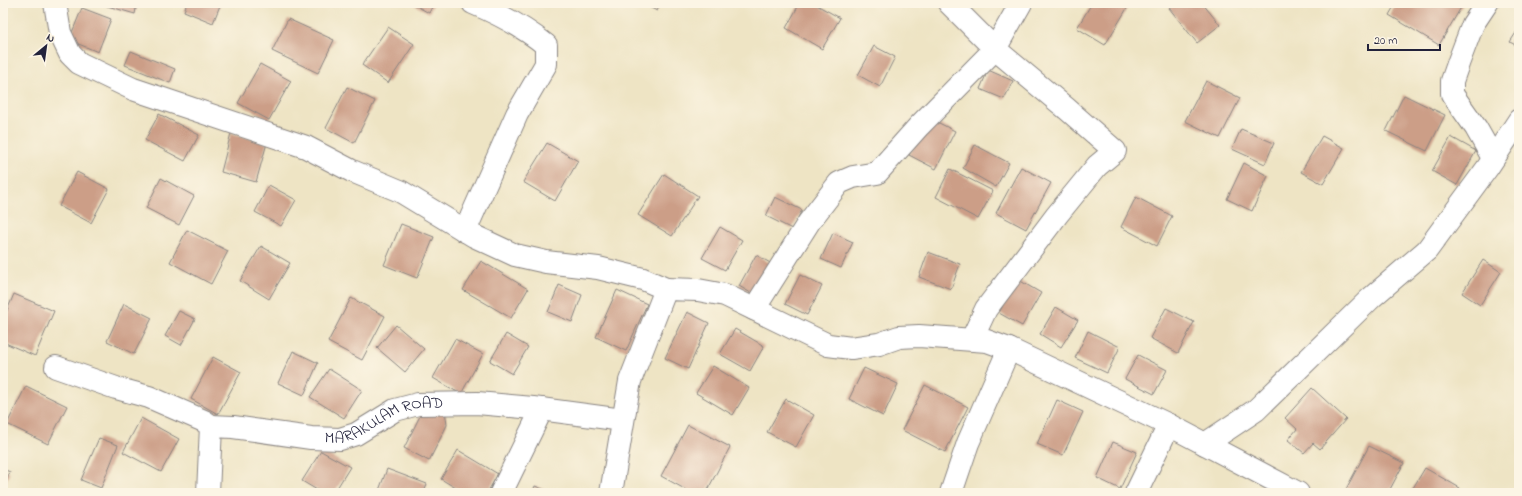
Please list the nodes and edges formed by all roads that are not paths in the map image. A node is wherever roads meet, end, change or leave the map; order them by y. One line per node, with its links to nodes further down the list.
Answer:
1 (55, 3): 9 (street)
2 (473, 3): 9 (street)
3 (949, 3): 6 (street)
4 (1021, 3): 6 (street)
5 (1487, 3): 8 (street)
6 (995, 49): 11 (street); 12 (street)
7 (1519, 120): 8 (street)
8 (1493, 158): 19 (street)
9 (465, 231): 10 (street)
10 (666, 289): 11 (street); 16 (street)
11 (754, 309): 12 (street)
12 (972, 339): 13 (street)
13 (1009, 349): 17 (street); 23 (street)
14 (56, 367): 18 (street)
15 (542, 409): 16 (street, MARAKULAM ROAD); 18 (street, MARAKULAM ROAD); 21 (street)
16 (623, 420): 22 (street)
17 (1169, 425): 19 (street); 24 (street)
18 (211, 426): 20 (street)
19 (1205, 444): 25 (street)
20 (208, 493)
21 (501, 493)
22 (611, 493)
23 (951, 493)
24 (1136, 493)
25 (1298, 493)

